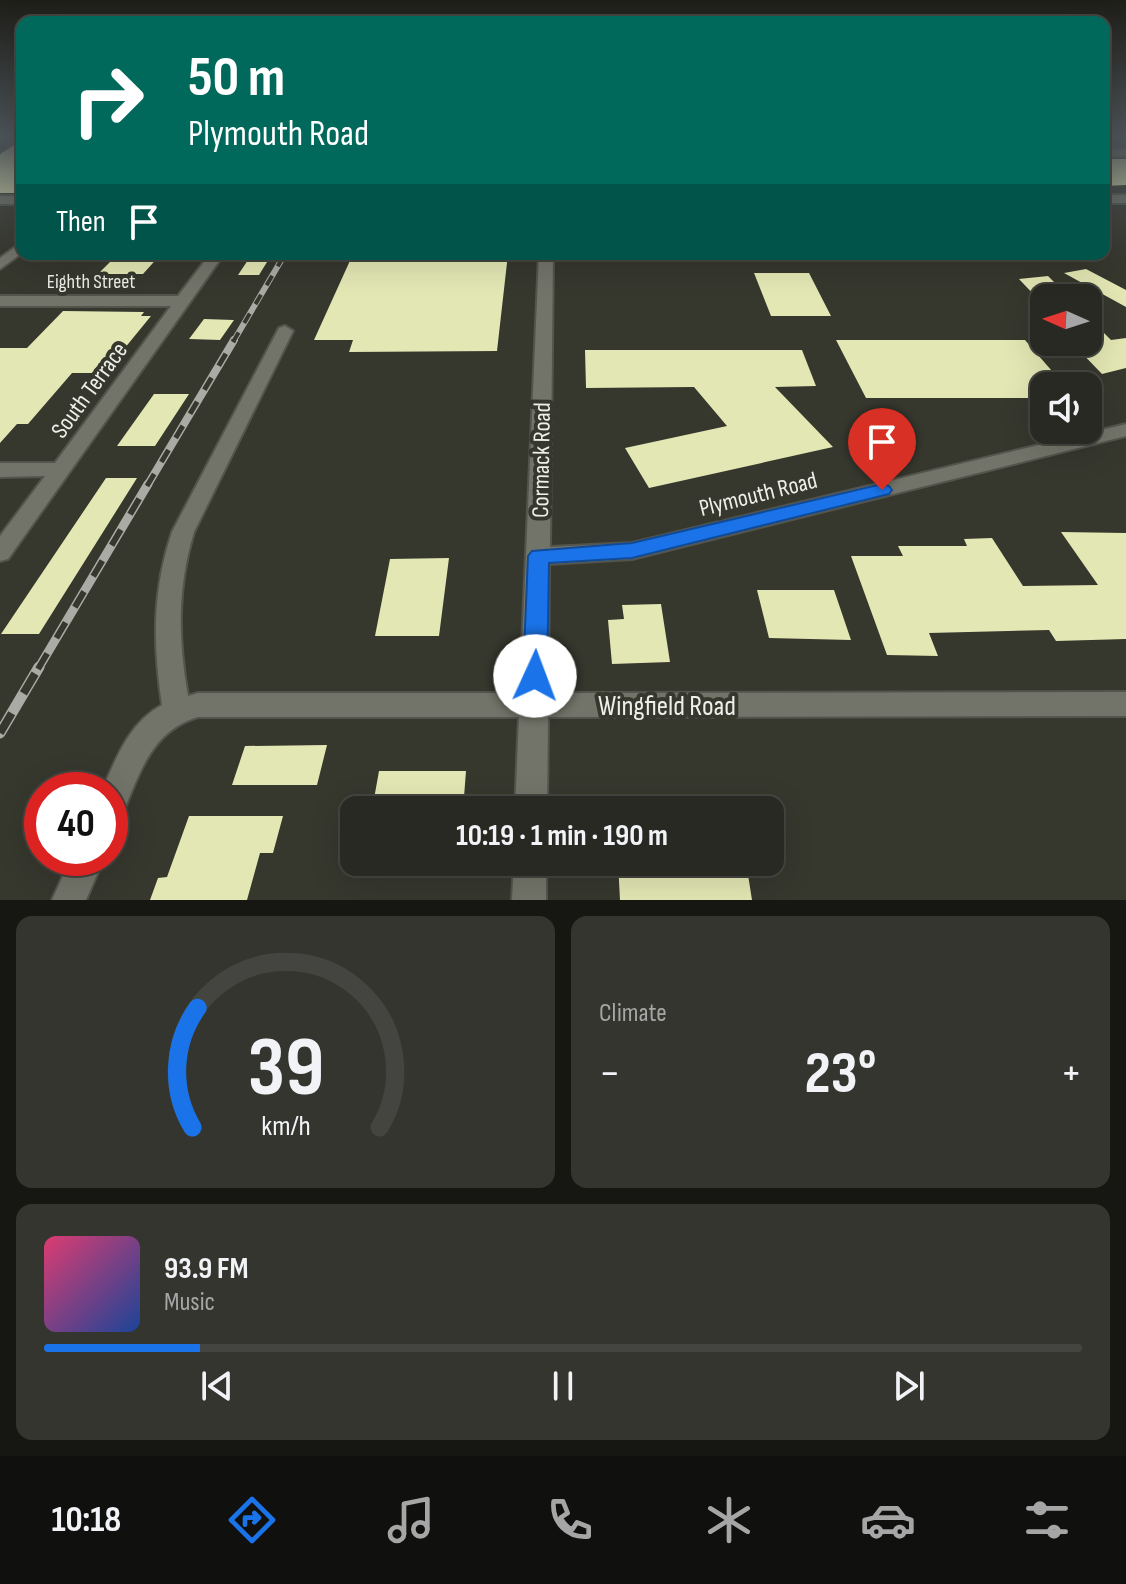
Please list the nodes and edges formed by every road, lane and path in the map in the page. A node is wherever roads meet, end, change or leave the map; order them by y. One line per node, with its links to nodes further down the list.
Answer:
1 (16, 251): 4 (street)
2 (213, 260): 6 (street, South Terrace)
3 (546, 260): 12 (street, Cormack Road)
4 (0, 265)
5 (0, 301): 6 (street, Eighth Street)
6 (183, 301): 9 (street, South Terrace)
7 (285, 331): 15 (street)
8 (1126, 430): 12 (street, Plymouth Road)
9 (61, 469): 10 (street); 11 (street, South Terrace)
10 (0, 470)
11 (0, 553)
12 (539, 556): 14 (street, Cormack Road)
13 (1126, 704): 14 (street, Wingfield Road)
14 (534, 706): 15 (street, Wingfield Road); 17 (street, Cormack Road)
15 (170, 713): 16 (street)
16 (126, 772)
17 (531, 796)
18 (80, 876): 20 (street)
19 (530, 876): 21 (street)
20 (69, 900)
21 (529, 900)

